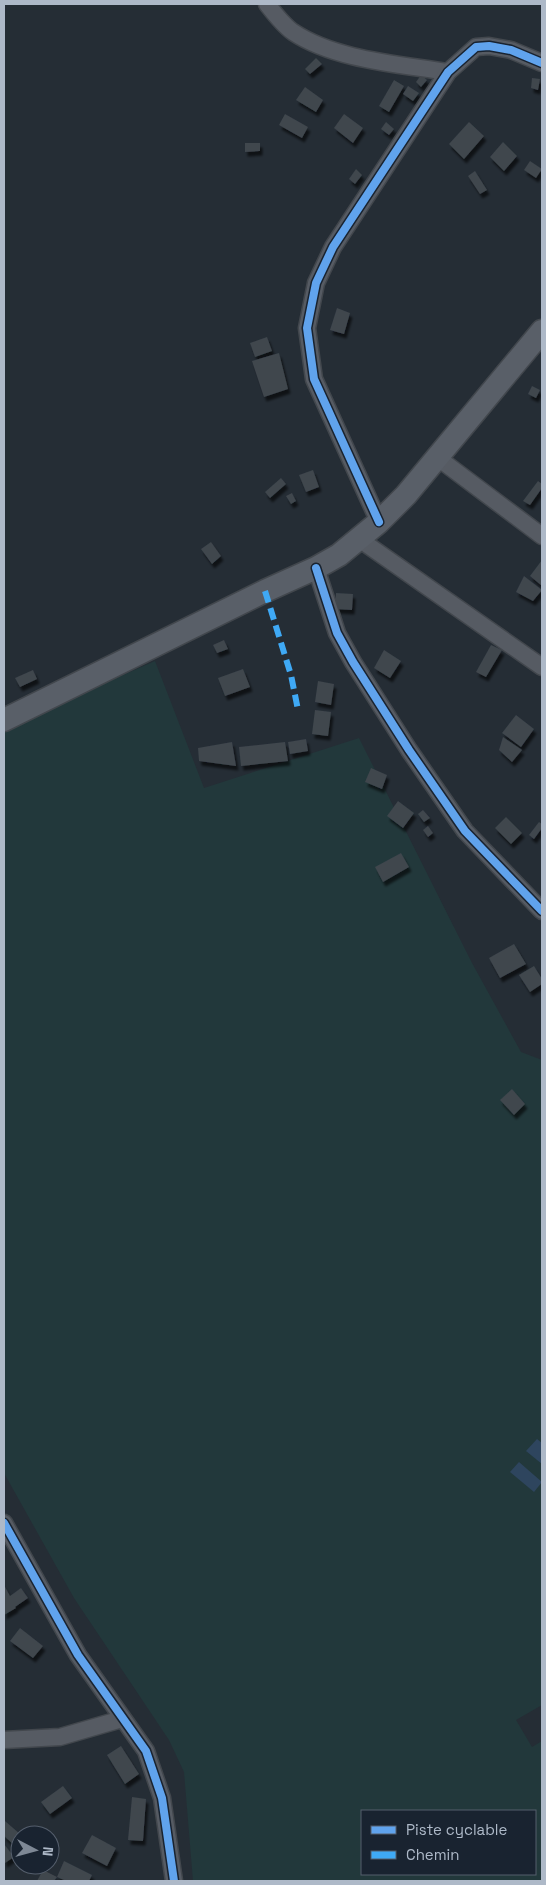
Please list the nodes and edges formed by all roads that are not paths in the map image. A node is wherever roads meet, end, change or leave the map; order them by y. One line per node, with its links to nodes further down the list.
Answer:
1 (267, 4): 3 (street)
2 (542, 63): 3 (street)
3 (448, 72): 6 (street)
4 (542, 332): 5 (main road)
5 (438, 458): 6 (main road); 7 (street)
6 (379, 522): 8 (main road)
7 (542, 536)
8 (359, 538): 9 (main road); 10 (street)
9 (316, 568): 11 (main road); 12 (street)
10 (542, 667)
11 (4, 720)
12 (542, 912)
13 (4, 1523): 14 (street)
14 (122, 1719): 15 (street); 16 (street)
15 (4, 1740)
16 (174, 1881)

